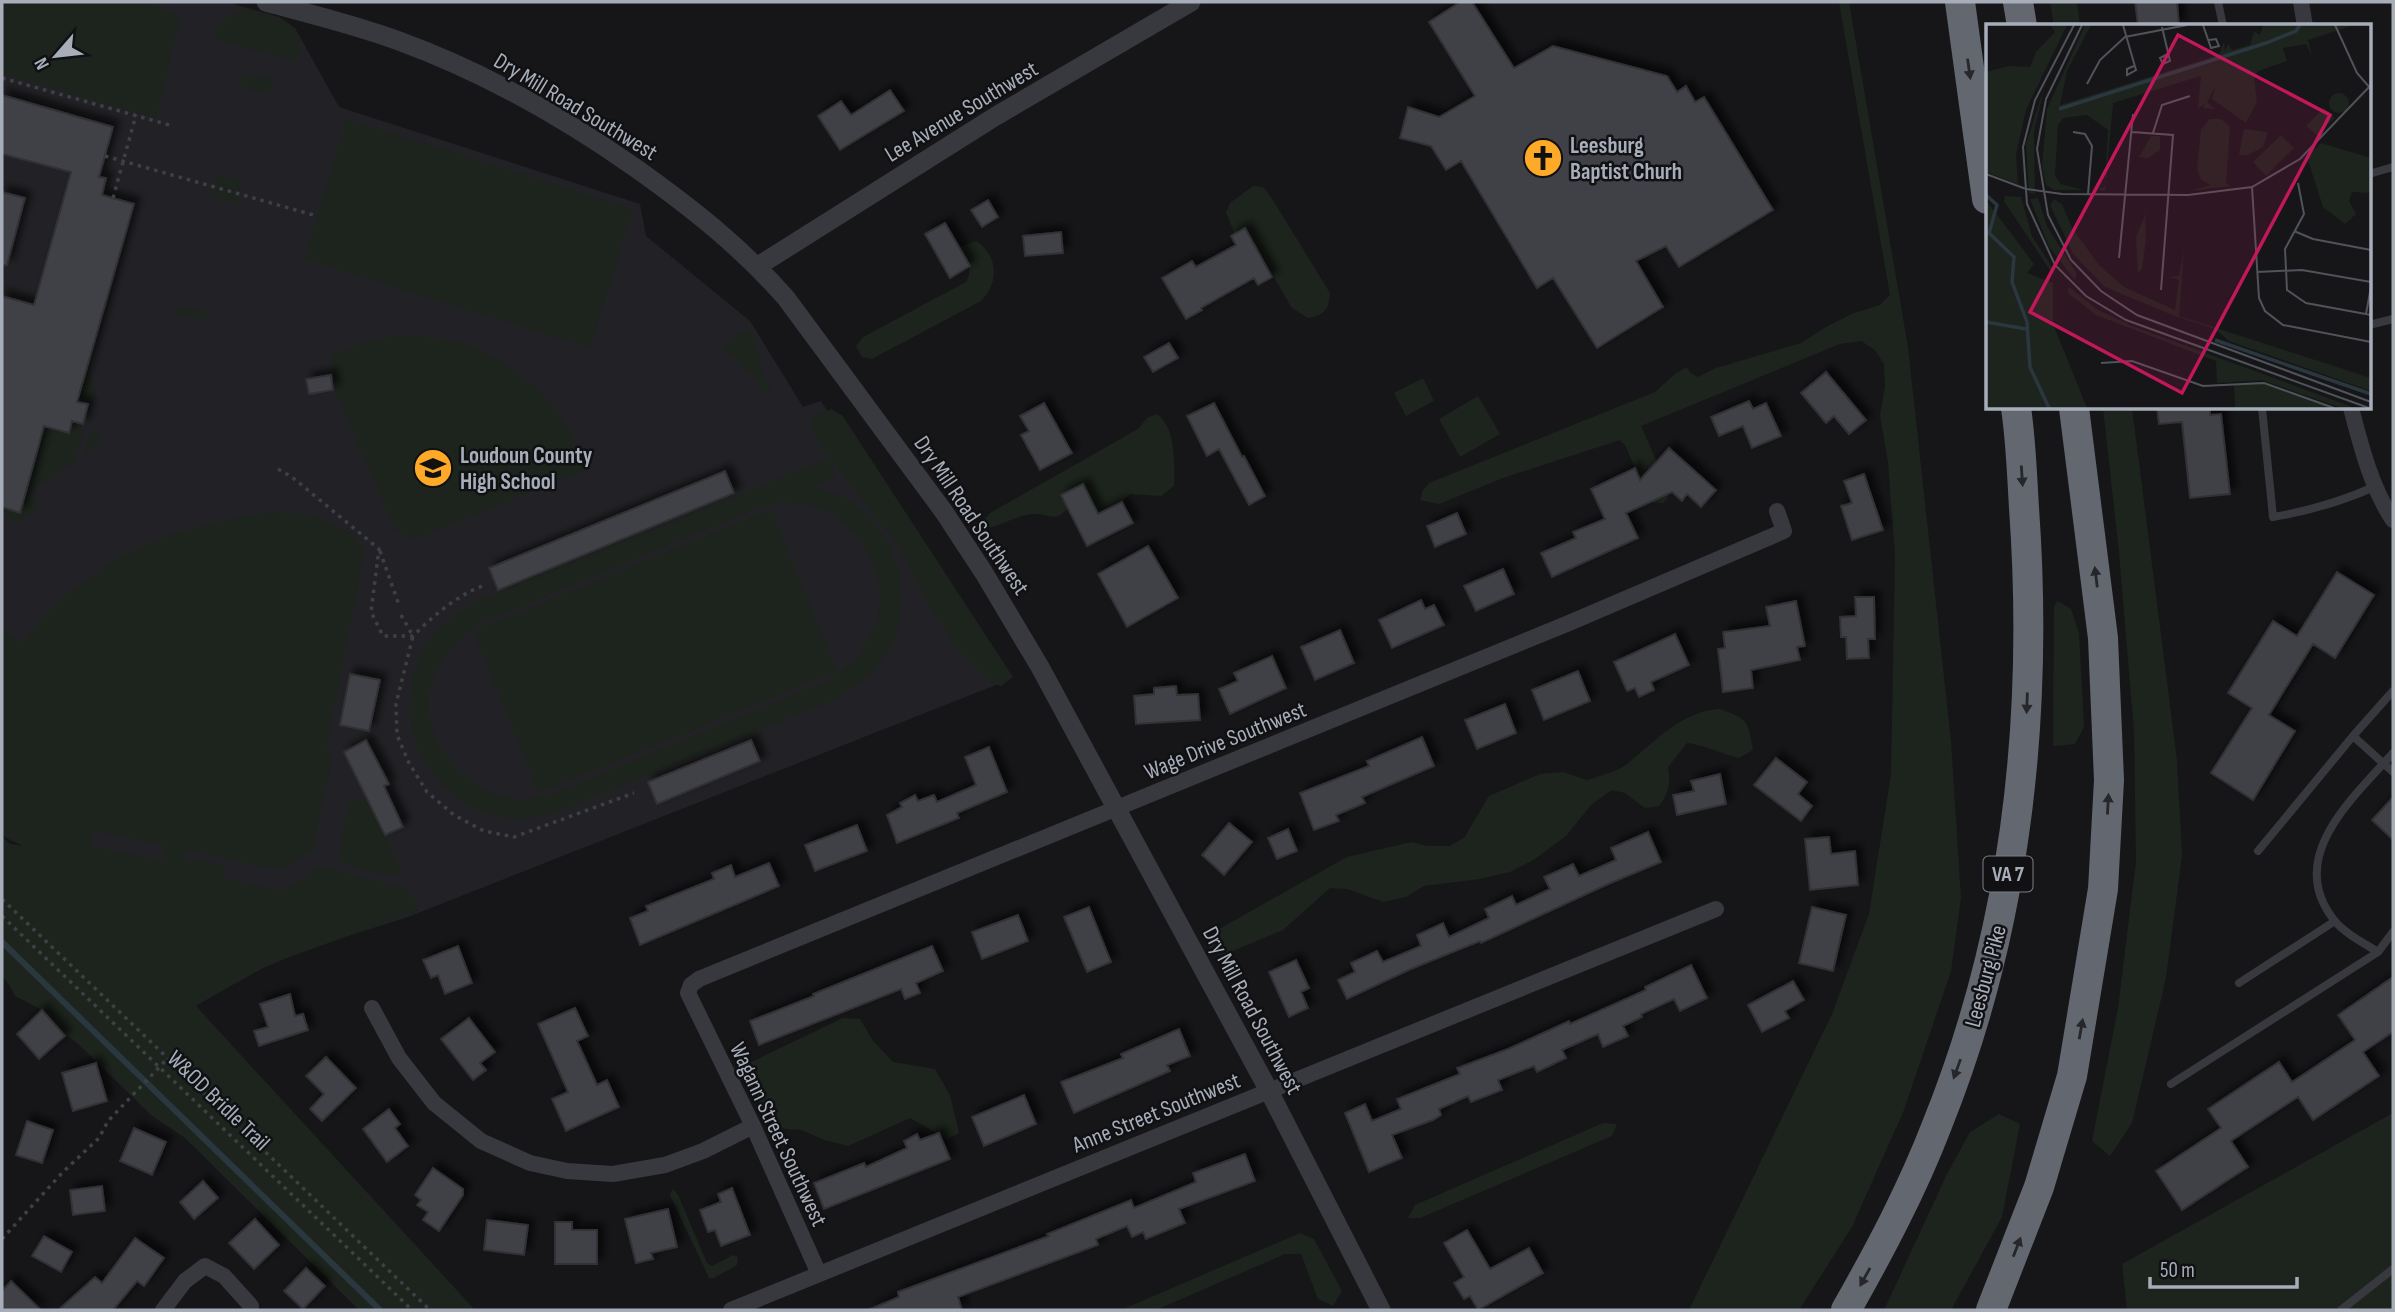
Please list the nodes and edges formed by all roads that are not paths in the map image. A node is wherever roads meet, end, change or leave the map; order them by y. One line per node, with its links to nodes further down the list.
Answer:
1 (266, 2): 13 (street, Dry Mill Road Southwest)
2 (1191, 2): 13 (street, Lee Avenue Southwest)
3 (1960, 2): 12 (highway, one-way to 12)
4 (2018, 2): 7 (highway)
5 (2218, 2): 8 (lane)
6 (2301, 2): 9 (street)
7 (2022, 24)
8 (2223, 24)
9 (2305, 24)
10 (2393, 167): 11 (lane)
11 (2370, 174)
12 (1986, 193)
13 (758, 266): 28 (street, Dry Mill Road Southwest)
14 (2393, 319): 15 (lane)
15 (2370, 325)
16 (2016, 410): 46 (highway, Leesburg Pike / VA 7, one-way to 46)
17 (2074, 410): 47 (highway, one-way to 17)
18 (2262, 410): 20 (lane)
19 (2352, 410): 20 (street)
20 (2376, 486): 22 (street)
21 (1777, 510): 28 (street, Wage Drive Southwest)
22 (2393, 520)
23 (2393, 691): 24 (lane)
24 (2353, 736): 26 (lane); 29 (lane)
25 (2393, 753): 26 (lane)
26 (2384, 764): 27 (lane); 31 (lane)
27 (2393, 772)
28 (1117, 809): 36 (street, Wage Drive Southwest); 38 (street, Dry Mill Road Southwest)
29 (2258, 851)
30 (1716, 909): 38 (street, Anne Street Southwest)
31 (2335, 921): 33 (lane); 34 (lane)
32 (2393, 932): 33 (lane)
33 (2378, 952): 37 (lane)
34 (2238, 983)
35 (372, 1008): 39 (street)
36 (696, 1014): 39 (street, Wagann Street Southwest)
37 (2171, 1084)
38 (1269, 1091): 41 (street, Anne Street Southwest); 45 (street, Dry Mill Road Southwest)
39 (753, 1126): 41 (street, Wagann Street Southwest)
40 (2393, 1269): 48 (lane)
41 (819, 1275): 44 (street, Anne Street Southwest)
42 (165, 1310): 43 (street)
43 (250, 1310)
44 (731, 1310)
45 (1381, 1310)
46 (1846, 1310)
47 (1991, 1310)
48 (2341, 1310)

